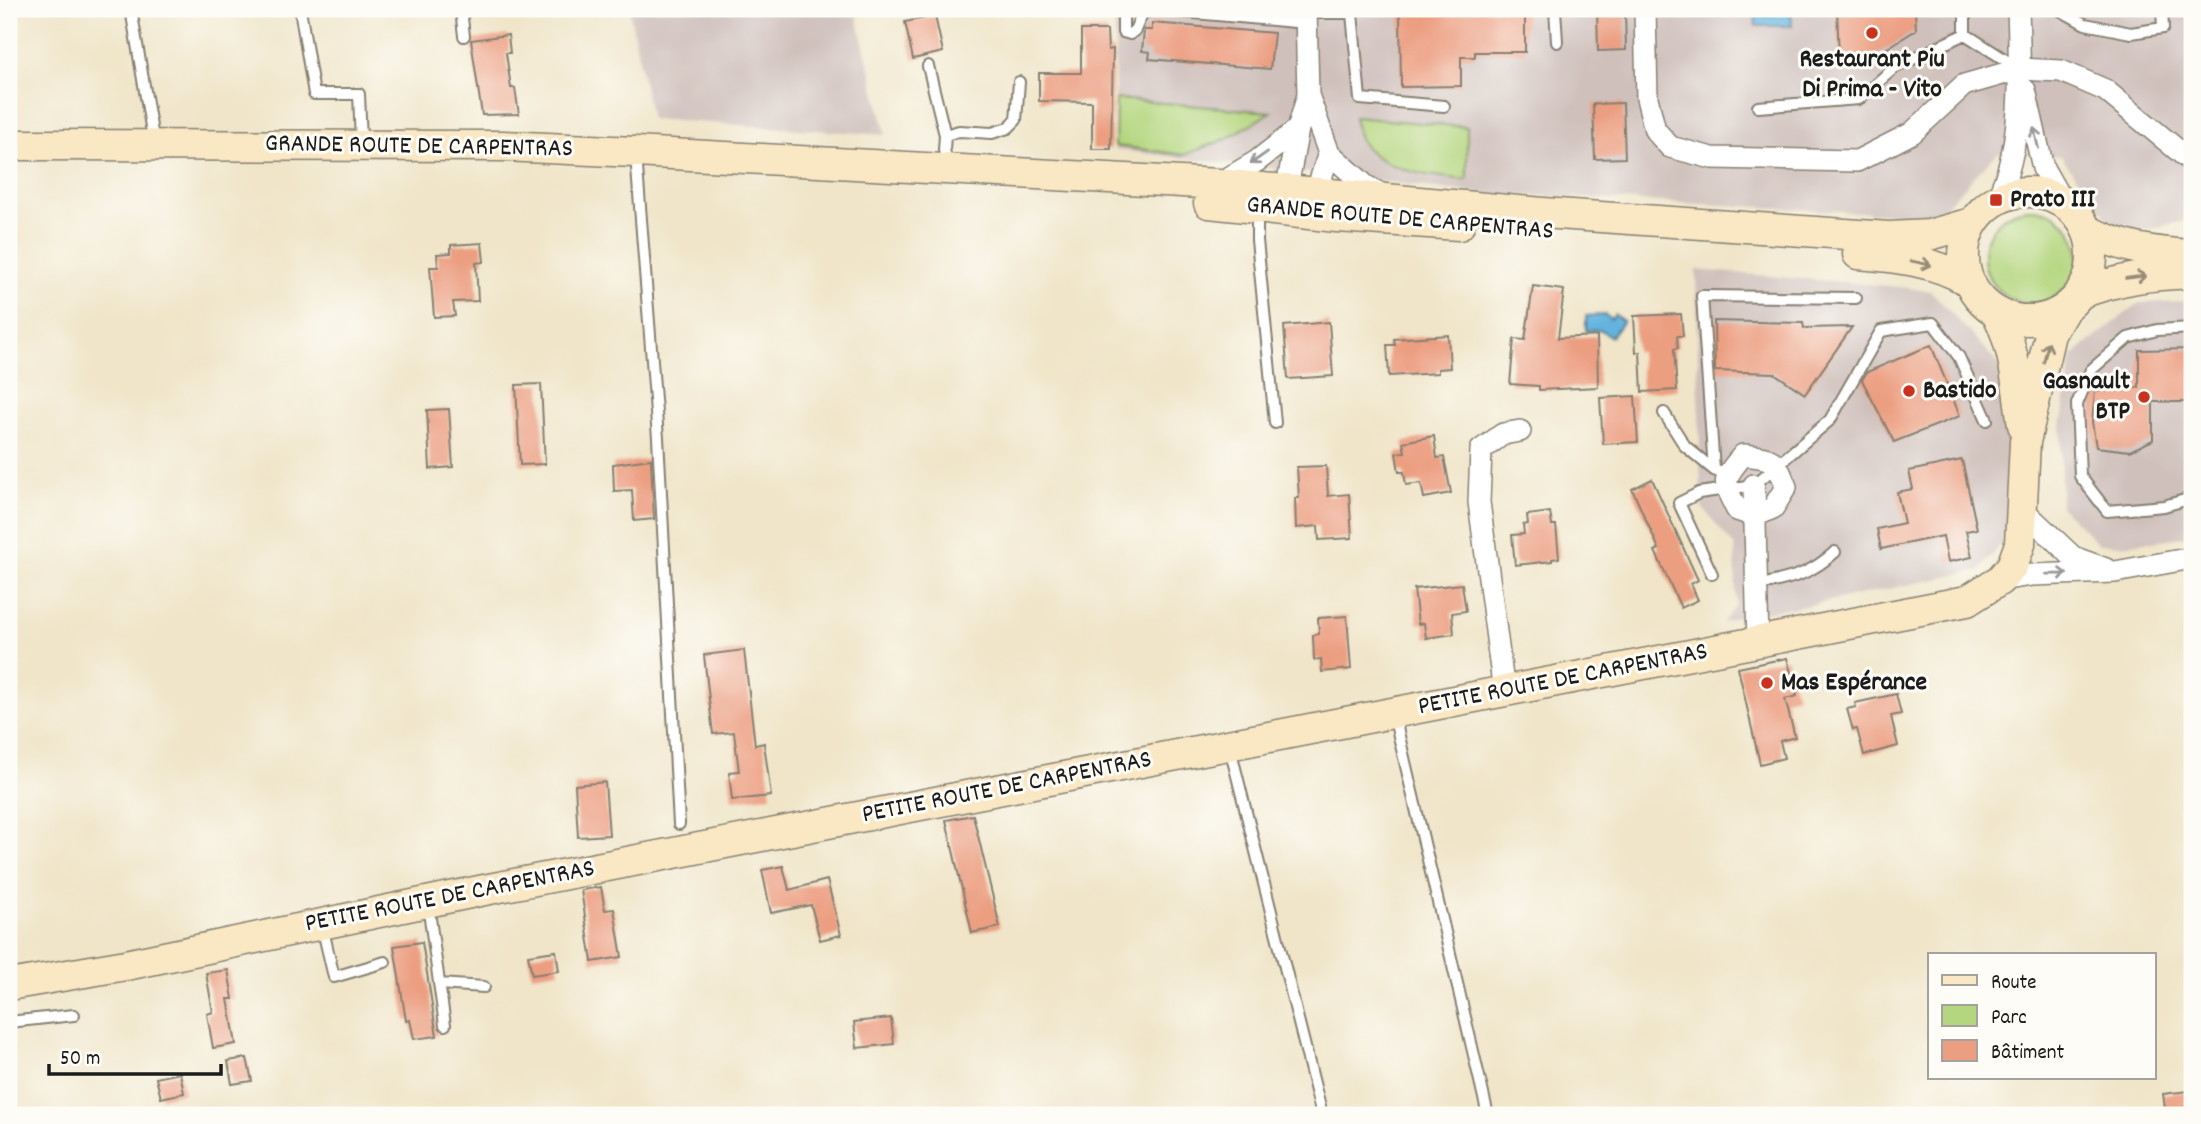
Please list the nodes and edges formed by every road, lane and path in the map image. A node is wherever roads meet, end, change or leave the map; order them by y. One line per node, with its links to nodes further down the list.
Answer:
1 (131, 9): 25 (lane)
2 (300, 9): 26 (lane)
3 (461, 9): 14 (lane)
4 (1123, 9): 12 (lane)
5 (1555, 9): 15 (lane)
6 (1645, 9): 17 (street)
7 (1965, 9): 13 (lane)
8 (2018, 9): 17 (street)
9 (2058, 9): 10 (lane)
10 (2162, 9)
11 (1352, 11): 12 (lane); 20 (lane)
12 (1306, 15): 19 (street)
13 (1965, 34): 17 (lane); 21 (lane)
14 (464, 36)
15 (1557, 43)
16 (928, 66): 23 (lane)
17 (2020, 69): 29 (street); 35 (street); 36 (street, one-way to 17)
18 (1019, 82): 23 (lane)
19 (1308, 95): 22 (street); 28 (street)
20 (1444, 106)
21 (1758, 107)
22 (1298, 129): 32 (street, one-way to 32); 33 (street)
23 (945, 135): 31 (lane)
24 (9, 145): 25 (main road, GRANDE ROUTE DE CARPENTRAS)
25 (154, 145): 26 (main road, GRANDE ROUTE DE CARPENTRAS)
26 (361, 145): 27 (main road, GRANDE ROUTE DE CARPENTRAS)
27 (635, 152): 30 (main road, GRANDE ROUTE DE CARPENTRAS); 69 (lane)
28 (1329, 153): 33 (street); 34 (street)
29 (2192, 162)
30 (828, 163): 31 (main road, GRANDE ROUTE DE CARPENTRAS); 32 (main road, GRANDE ROUTE DE CARPENTRAS)
31 (948, 169): 32 (main road, GRANDE ROUTE DE CARPENTRAS)
32 (1222, 194): 33 (main road, GRANDE ROUTE DE CARPENTRAS); 37 (main road, GRANDE ROUTE DE CARPENTRAS)
33 (1304, 196): 34 (main road, GRANDE ROUTE DE CARPENTRAS); 38 (street)
34 (1391, 199): 39 (main road, GRANDE ROUTE DE CARPENTRAS)
35 (1996, 200): 36 (main road); 39 (main road, GRANDE ROUTE DE CARPENTRAS)
36 (2061, 200): 40 (main road)
37 (1257, 208): 38 (main road, GRANDE ROUTE DE CARPENTRAS); 50 (lane)
38 (1336, 217): 43 (main road, GRANDE ROUTE DE CARPENTRAS, one-way to 43)
39 (1972, 223): 43 (main road)
40 (2087, 230): 41 (main road); 45 (main road)
41 (2192, 255)
42 (2192, 273): 45 (main road, one-way to 42)
43 (1968, 281): 46 (main road, GRANDE ROUTE DE CARPENTRAS)
44 (1856, 298): 54 (lane)
45 (2073, 301): 46 (main road); 52 (main road, PETITE ROUTE DE CARPENTRAS, one-way to 45)
46 (1997, 313): 52 (main road, PETITE ROUTE DE CARPENTRAS)
47 (2192, 328): 56 (lane)
48 (1664, 413): 54 (lane)
49 (1987, 420): 53 (lane)
50 (1275, 423)
51 (1520, 431): 66 (street)
52 (2025, 442): 57 (main road, PETITE ROUTE DE CARPENTRAS)
53 (1777, 465): 54 (street); 55 (lane); 58 (street)
54 (1722, 478): 55 (lane); 58 (street); 62 (lane)
55 (1754, 485): 58 (street)
56 (2192, 498)
57 (2022, 509): 61 (street, PETITE ROUTE DE CARPENTRAS); 63 (main road, PETITE ROUTE DE CARPENTRAS)
58 (1755, 516): 64 (street)
59 (1835, 552): 64 (lane)
60 (2192, 558): 61 (street, PETITE ROUTE DE CARPENTRAS)
61 (2115, 572): 63 (street, PETITE ROUTE DE CARPENTRAS, one-way to 61)
62 (1712, 573)
63 (2000, 580): 65 (main road, PETITE ROUTE DE CARPENTRAS)
64 (1757, 586): 65 (street)
65 (1758, 643): 66 (main road, PETITE ROUTE DE CARPENTRAS)
66 (1504, 692): 67 (main road, PETITE ROUTE DE CARPENTRAS)
67 (1393, 712): 68 (main road, PETITE ROUTE DE CARPENTRAS); 80 (lane)
68 (1229, 744): 70 (main road, PETITE ROUTE DE CARPENTRAS); 79 (lane)
69 (679, 824)
70 (427, 901): 71 (main road, PETITE ROUTE DE CARPENTRAS); 73 (lane)
71 (322, 923): 72 (lane); 74 (main road, PETITE ROUTE DE CARPENTRAS)
72 (385, 962)
73 (439, 984): 75 (lane); 78 (lane)
74 (9, 985)
75 (484, 987)
76 (74, 1015): 77 (lane)
77 (9, 1022)
78 (445, 1025)
79 (1322, 1115)
80 (1488, 1115)

